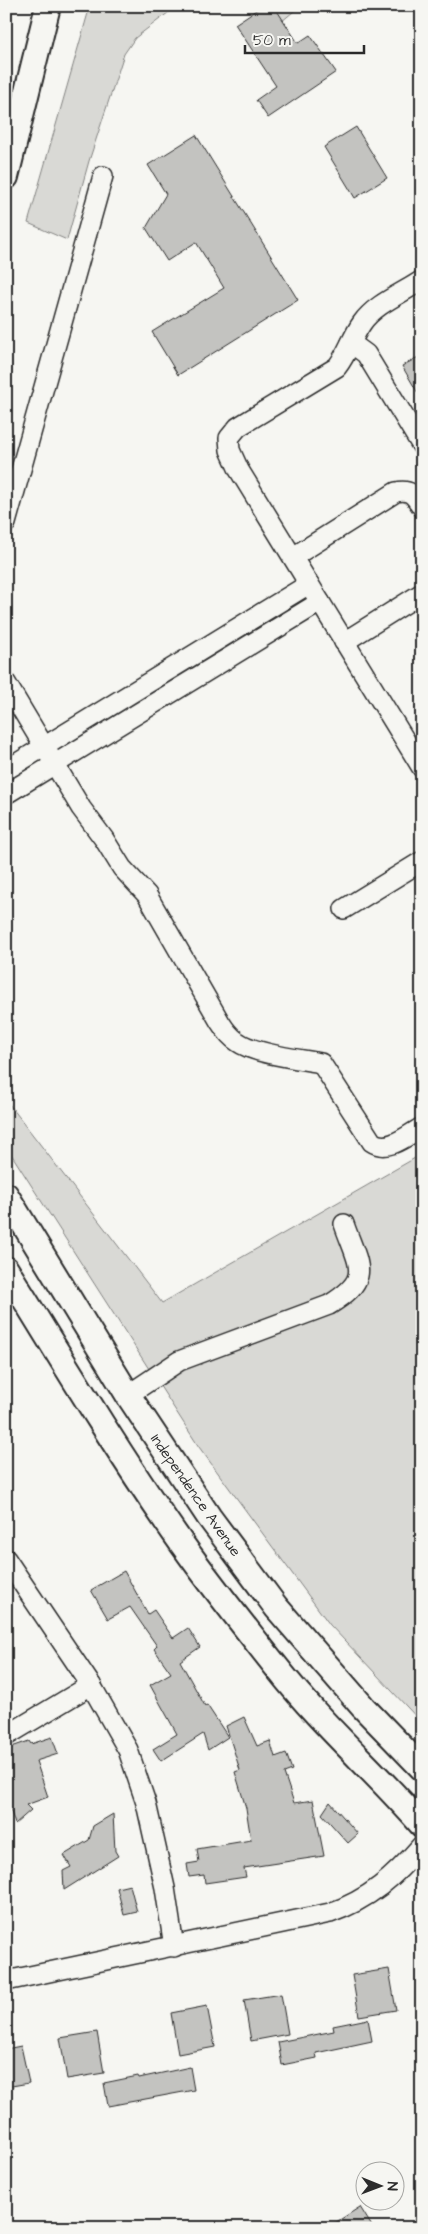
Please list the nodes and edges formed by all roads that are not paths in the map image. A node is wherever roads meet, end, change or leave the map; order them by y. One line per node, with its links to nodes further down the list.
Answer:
1 (48, 6): 3 (main road)
2 (103, 176): 8 (street)
3 (6, 177)
4 (422, 280): 5 (street)
5 (351, 343): 6 (street); 9 (street)
6 (422, 446)
7 (422, 507): 9 (street)
8 (6, 523)
9 (293, 557): 10 (street)
10 (309, 584): 12 (street); 16 (street)
11 (422, 593): 13 (street)
12 (320, 602): 13 (street); 17 (street)
13 (344, 642): 15 (street)
14 (6, 683): 16 (street)
15 (415, 743): 18 (street)
16 (44, 746): 17 (street); 19 (street)
17 (55, 764): 20 (street); 23 (street)
18 (422, 768)
19 (6, 770)
20 (6, 794)
21 (422, 861): 22 (street)
22 (344, 909)
23 (422, 1127)
24 (6, 1195): 27 (main road, Independence Avenue)
25 (344, 1224): 27 (street)
26 (6, 1269): 32 (main road)
27 (128, 1395): 31 (main road, Independence Avenue)
28 (6, 1559): 29 (street)
29 (91, 1685): 30 (street); 34 (street)
30 (6, 1736)
31 (422, 1768)
32 (422, 1825)
33 (422, 1845): 34 (street)
34 (174, 1948): 35 (street)
35 (6, 1981)

